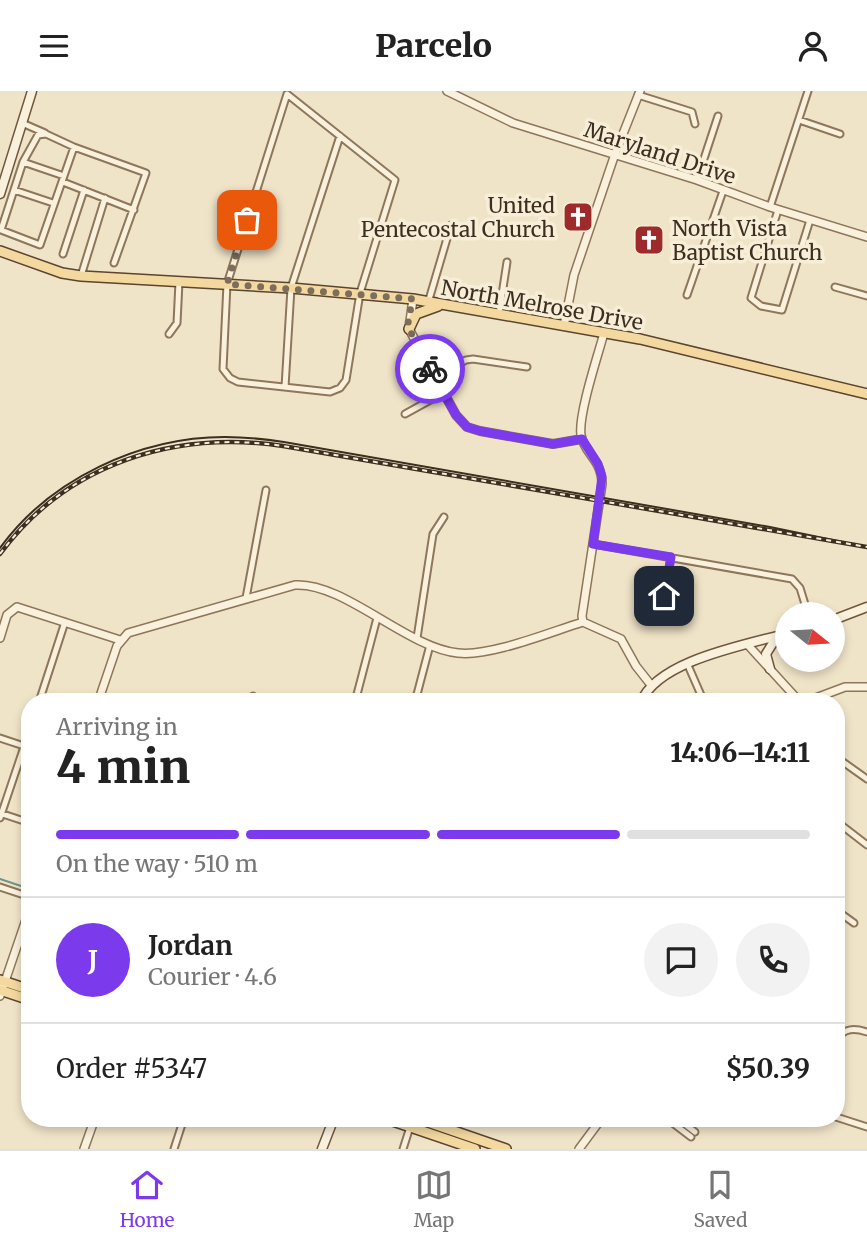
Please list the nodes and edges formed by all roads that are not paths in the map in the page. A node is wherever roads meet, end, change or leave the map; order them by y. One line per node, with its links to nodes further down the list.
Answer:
1 (32, 91): 7 (main road)
2 (447, 91): 13 (street, Maryland Drive)
3 (808, 91): 6 (street)
4 (639, 93): 8 (street); 13 (street)
5 (718, 116): 16 (street)
6 (799, 120): 10 (street); 23 (street)
7 (22, 123): 9 (street); 20 (main road)
8 (695, 124)
9 (46, 134): 12 (street); 14 (street)
10 (840, 134)
11 (340, 136): 35 (street); 37 (street); 38 (street)
12 (74, 147): 15 (street); 24 (street)
13 (615, 154): 16 (street, Maryland Drive); 45 (street)
14 (23, 162): 15 (street); 17 (street)
15 (64, 179): 18 (street); 22 (street)
16 (697, 180): 19 (street, Maryland Drive)
17 (14, 190): 22 (street); 27 (street)
18 (84, 190): 21 (street); 30 (street)
19 (723, 191): 23 (street, Maryland Drive); 39 (street)
20 (0, 194)
21 (105, 198): 24 (street); 33 (street)
22 (53, 203): 27 (street)
23 (774, 208): 25 (street, Maryland Drive); 25 (street)
24 (134, 210): 31 (street)
25 (810, 220): 28 (street, Maryland Drive)
26 (451, 225): 42 (street)
27 (1, 230)
28 (867, 237)
29 (0, 251): 33 (main road, North Melrose Drive)
30 (63, 254)
31 (114, 263)
32 (507, 263): 44 (street)
33 (81, 276): 34 (main road, North Melrose Drive)
34 (179, 282): 35 (main road, North Melrose Drive); 48 (street)
35 (227, 284): 37 (main road, North Melrose Drive); 51 (street)
36 (835, 287): 40 (street)
37 (291, 288): 38 (main road, North Melrose Drive); 51 (street)
38 (360, 293): 41 (main road, North Melrose Drive); 52 (street)
39 (687, 295)
40 (867, 296)
41 (413, 299): 42 (main road, North Melrose Drive); 46 (street)
42 (428, 303): 43 (main road, North Melrose Drive)
43 (443, 305): 44 (main road, North Melrose Drive); 46 (main road)
44 (499, 314): 45 (main road, North Melrose Drive)
45 (564, 326): 47 (main road, North Melrose Drive)
46 (409, 329): 50 (street)
47 (604, 333): 54 (main road, North Melrose Drive); 57 (street)
48 (169, 334)
49 (527, 367): 50 (street)
50 (434, 377): 53 (street)
51 (285, 387): 52 (street)
52 (340, 389): 55 (street)
53 (443, 393): 56 (street); 57 (street)
54 (867, 394)
55 (345, 395)
56 (405, 414)
57 (582, 439): 60 (street)
58 (266, 490): 63 (street)
59 (444, 517): 72 (street)
60 (593, 544): 61 (street); 69 (street)
61 (671, 557): 62 (street); 64 (street)
62 (664, 596)
63 (246, 599): 67 (street); 74 (street)
64 (804, 602)
65 (867, 607): 66 (main road)
66 (845, 615)
67 (377, 618): 72 (street); 83 (street)
68 (65, 622): 71 (street); 74 (street); 81 (street)
69 (583, 622): 76 (street); 79 (street)
70 (775, 636): 75 (main road)
71 (0, 638)
72 (417, 638): 76 (street)
73 (775, 639): 78 (main road)
74 (120, 640): 82 (street)
75 (747, 644): 77 (main road); 78 (street)
76 (430, 645): 84 (street)
77 (687, 663): 79 (main road); 86 (street)
78 (770, 669): 87 (street)
79 (651, 685): 85 (main road)
80 (867, 687): 88 (street)
81 (42, 693)
82 (102, 693)
83 (357, 693)
84 (417, 693)
85 (646, 693)
86 (700, 693)
87 (794, 693)
88 (828, 693)
89 (0, 738): 90 (street)
90 (21, 745)
91 (21, 762): 94 (street)
92 (845, 763): 93 (street)
93 (867, 779)
94 (0, 815): 95 (street)
95 (21, 821)
96 (845, 828): 97 (street)
97 (867, 845)
98 (0, 887): 99 (street)
99 (21, 894)
100 (845, 917): 101 (street)
101 (853, 923)
102 (21, 933): 103 (street)
103 (1, 988): 104 (main road); 105 (main road)
104 (21, 989)
105 (21, 996)
106 (845, 1032): 107 (street)
107 (867, 1032)
108 (845, 1120): 118 (street)
109 (92, 1127): 119 (street)
110 (181, 1127): 120 (street)
111 (331, 1127): 121 (main road)
112 (411, 1127): 122 (street)
113 (423, 1127): 123 (main road)
114 (427, 1127): 124 (main road)
115 (595, 1127): 125 (street)
116 (681, 1127): 117 (street)
117 (686, 1127)
118 (867, 1127)
119 (84, 1149)
120 (174, 1149)
121 (322, 1149)
122 (403, 1149)
123 (475, 1149)
124 (506, 1149)
125 (579, 1149)

